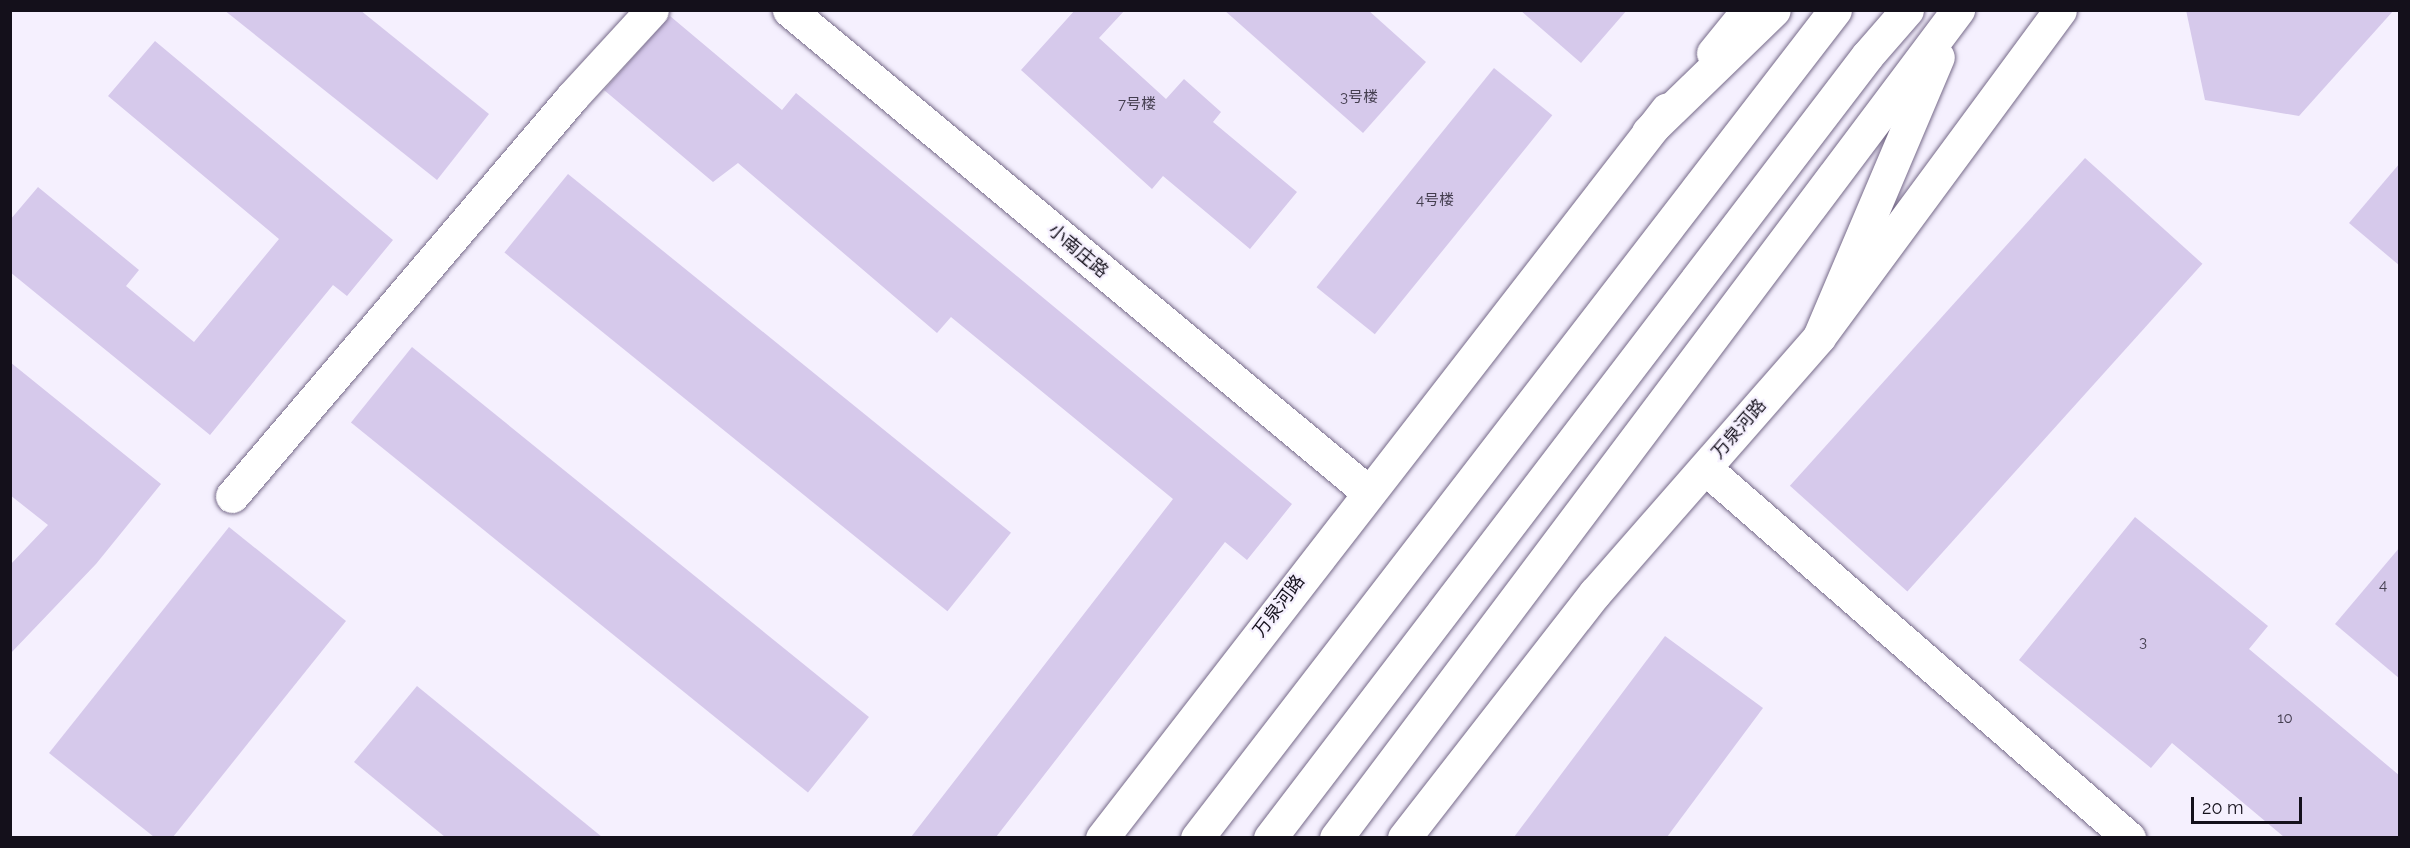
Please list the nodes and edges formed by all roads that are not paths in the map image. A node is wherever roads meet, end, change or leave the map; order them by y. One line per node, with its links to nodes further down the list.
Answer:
1 (652, 10): 13 (main road)
2 (789, 10): 12 (main road, 小南庄路)
3 (1748, 10): 9 (main road, 万泉河路)
4 (1774, 10): 9 (main road)
5 (1835, 10): 15 (main road)
6 (1907, 10): 16 (main road)
7 (1958, 10): 10 (main road); 17 (main road)
8 (2060, 10): 10 (main road, 万泉河路)
9 (1648, 132): 12 (main road, 万泉河路)
10 (1819, 337): 11 (main road, 万泉河路)
11 (1705, 468): 18 (main road, 万泉河路); 19 (main road)
12 (1367, 491): 14 (main road, 万泉河路)
13 (232, 496)
14 (1102, 837)
15 (1197, 837)
16 (1270, 837)
17 (1336, 837)
18 (1404, 837)
19 (2129, 837)

